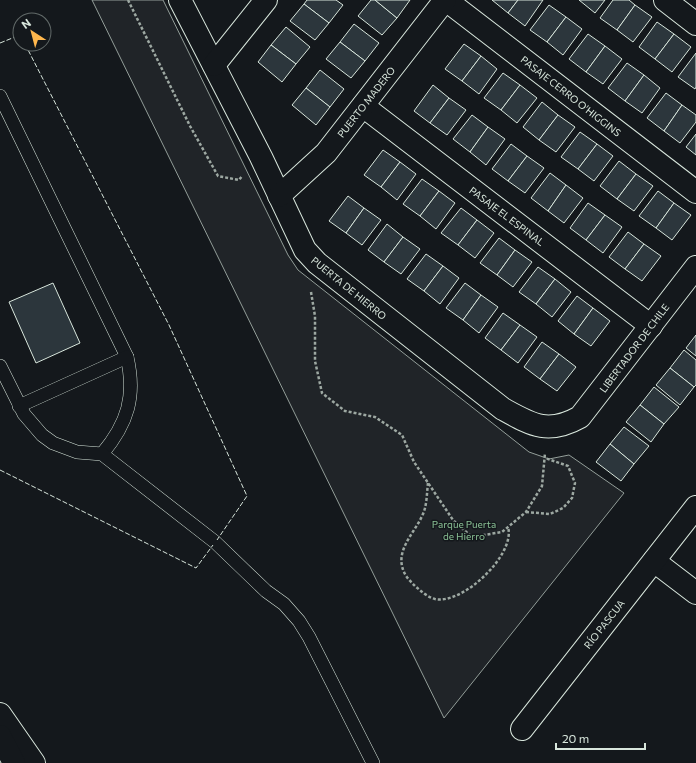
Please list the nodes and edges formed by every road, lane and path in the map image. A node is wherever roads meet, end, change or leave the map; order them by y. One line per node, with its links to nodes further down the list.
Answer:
1 (128, 0): 11 (path)
2 (180, 0): 7 (main road, PUERTA DE HIERRO)
3 (266, 0): 7 (main road)
4 (446, 0): 9 (main road, PUERTO MADERO); 12 (main road, PASAJE CERRO O'HIGGINS)
5 (665, 0): 6 (main road)
6 (696, 24)
7 (214, 65): 11 (main road, PUERTA DE HIERRO)
8 (0, 96): 10 (lane)
9 (363, 106): 13 (main road, PUERTO MADERO); 16 (main road, PASAJE EL ESPINAL)
10 (5, 124): 17 (lane)
11 (261, 157): 13 (main road, PUERTA DE HIERRO)
12 (696, 192)
13 (279, 196): 14 (main road, PUERTA DE HIERRO)
14 (305, 250): 20 (main road, PUERTA DE HIERRO); 23 (path)
15 (696, 267): 16 (main road, LIBERTADOR DE CHILE)
16 (651, 326): 20 (main road, LIBERTADOR DE CHILE)
17 (127, 357): 19 (lane); 21 (lane)
18 (0, 366): 19 (lane)
19 (19, 406): 21 (lane)
20 (558, 426): 22 (path)
21 (102, 454): 34 (lane)
22 (545, 458): 25 (path); 25 (path)
23 (428, 483): 26 (path); 26 (path)
24 (696, 507): 27 (main road, RÍO PASCUA)
25 (526, 512): 26 (path)
26 (508, 526)
27 (654, 561): 28 (main road); 30 (main road, RÍO PASCUA)
28 (696, 593)
29 (0, 714): 33 (main road)
30 (522, 729)
31 (0, 736): 32 (main road)
32 (14, 763)
33 (34, 763)
34 (373, 763)

